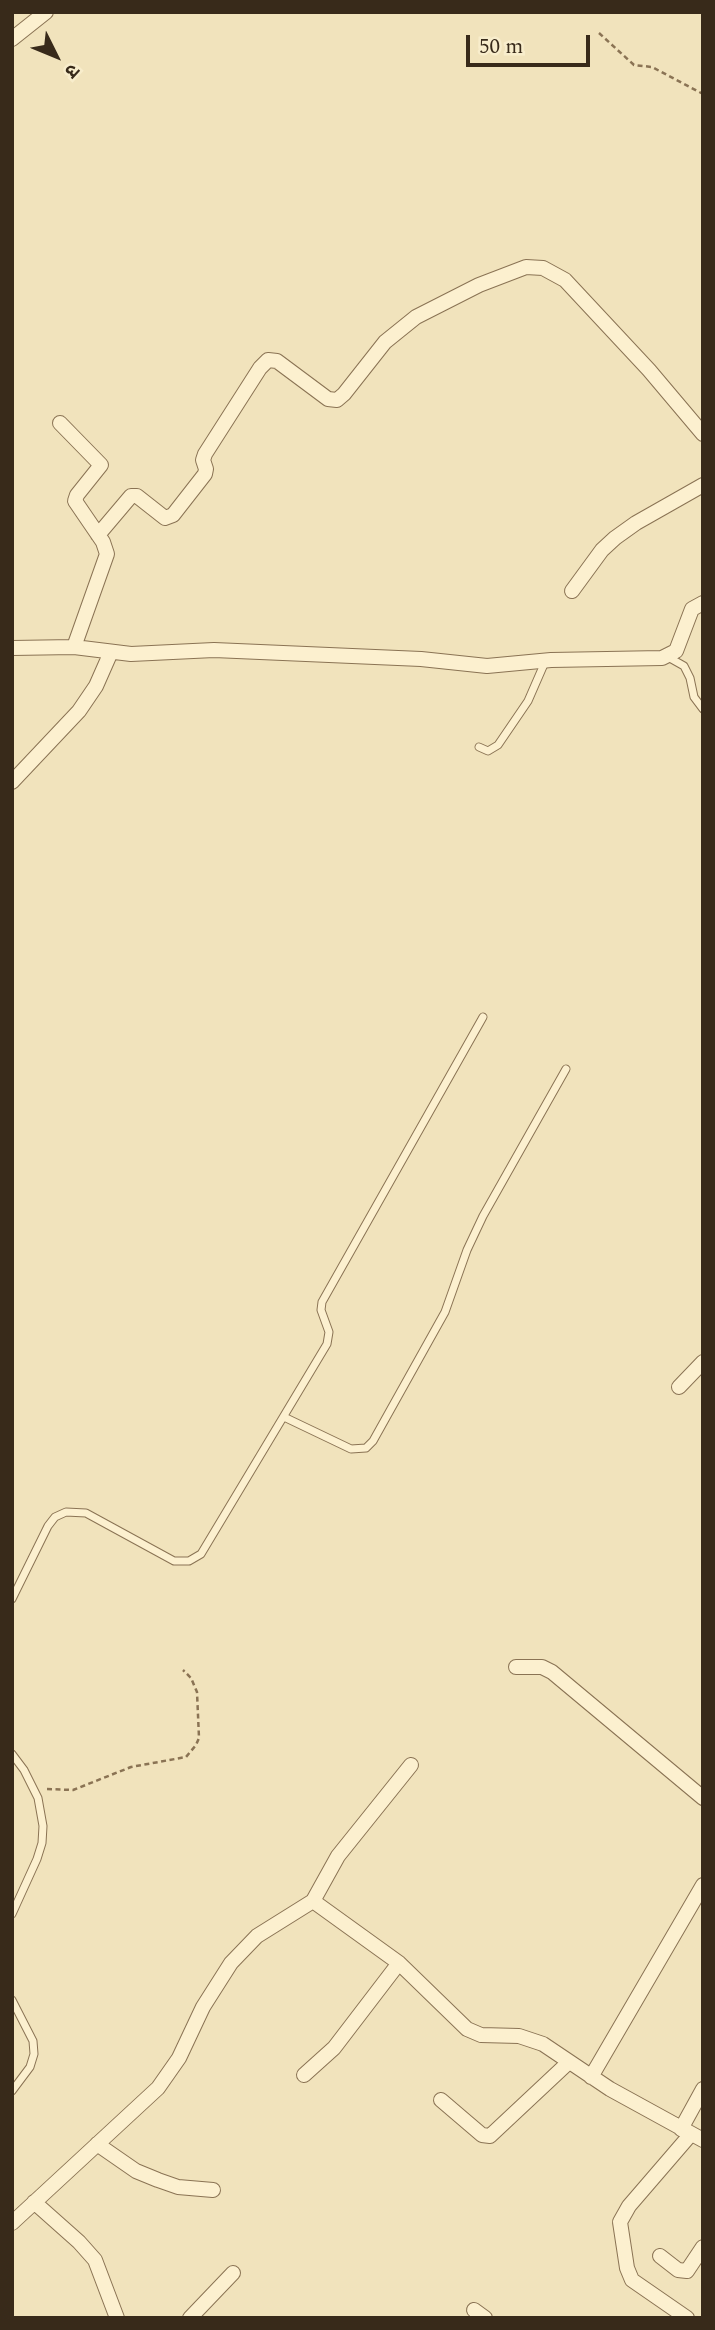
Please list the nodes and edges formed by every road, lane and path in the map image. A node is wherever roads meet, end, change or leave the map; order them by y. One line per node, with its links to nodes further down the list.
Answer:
1 (46, 12): 3 (street)
2 (599, 33): 4 (path)
3 (12, 39)
4 (703, 93)
5 (60, 423): 8 (street)
6 (703, 434): 8 (street)
7 (703, 485): 9 (street)
8 (98, 535): 11 (street)
9 (572, 591)
10 (703, 603): 14 (street)
11 (74, 647): 12 (street); 13 (street)
12 (12, 648)
13 (111, 652): 15 (street); 18 (street)
14 (668, 657): 15 (street); 16 (lane)
15 (545, 661): 17 (lane)
16 (703, 709)
17 (479, 747)
18 (12, 782)
19 (483, 1017): 23 (lane)
20 (566, 1069): 23 (lane)
21 (703, 1362): 22 (street)
22 (679, 1387)
23 (284, 1417): 24 (lane)
24 (12, 1599)
25 (516, 1667): 30 (street)
26 (183, 1670): 29 (path)
27 (12, 1754): 29 (lane)
28 (411, 1765): 32 (street)
29 (34, 1788): 33 (lane)
30 (703, 1798)
31 (703, 1885): 38 (street)
32 (313, 1901): 34 (street); 43 (street)
33 (12, 1914)
34 (399, 1963): 36 (street); 37 (street)
35 (12, 2000): 40 (lane)
36 (569, 2062): 38 (street); 41 (street)
37 (304, 2075)
38 (591, 2077): 42 (street)
39 (703, 2089): 42 (street)
40 (12, 2091)
41 (441, 2100)
42 (692, 2134): 52 (street)
43 (97, 2144): 44 (street); 45 (street)
44 (213, 2190)
45 (34, 2202): 46 (street); 50 (street)
46 (12, 2222)
47 (703, 2247): 48 (street)
48 (660, 2256)
49 (233, 2273): 51 (street)
50 (117, 2318)
51 (190, 2318)
52 (687, 2318)

